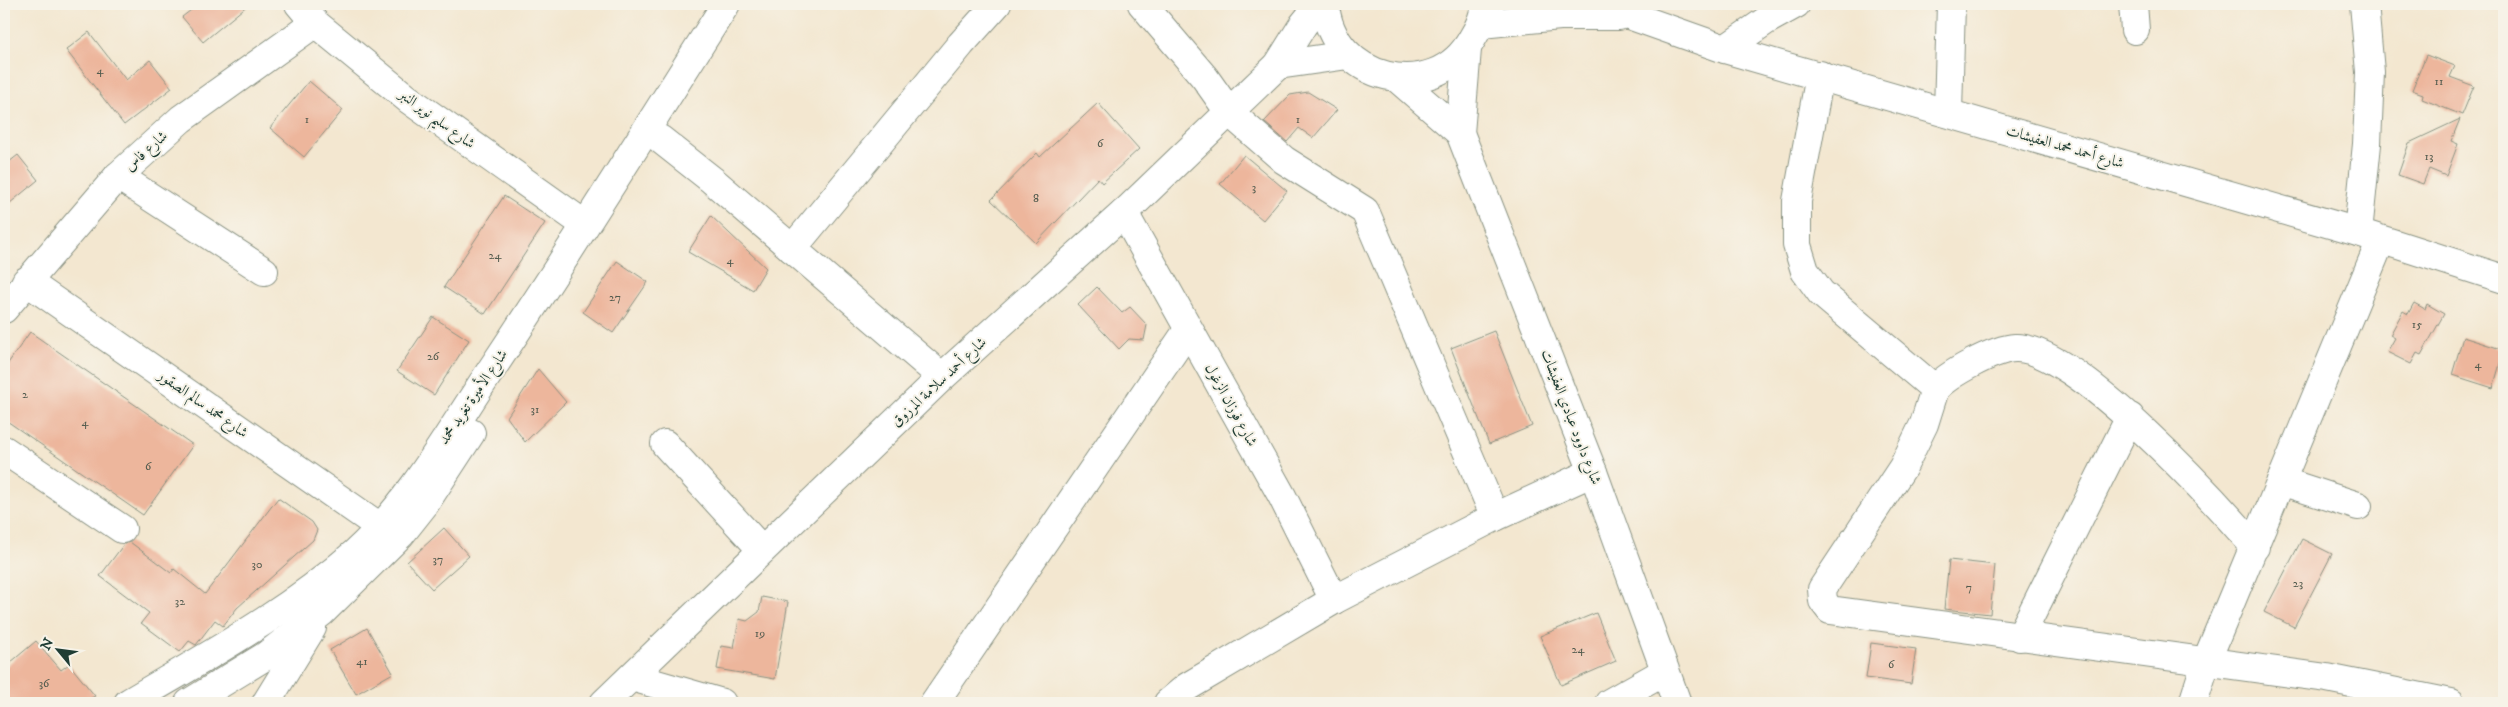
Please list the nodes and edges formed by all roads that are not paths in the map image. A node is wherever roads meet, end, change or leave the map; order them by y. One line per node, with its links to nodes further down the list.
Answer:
1 (726, 4): 26 (street, شارع الأميرة تغريد محمد)
2 (745, 4): 23 (street, شارع الأميرة تغريد محمد)
3 (997, 4): 28 (street)
4 (1142, 4): 20 (street)
5 (1320, 4): 17 (street, شارع أحمد سلامة المرزوق)
6 (1325, 4): 16 (street)
7 (1598, 4): 13 (street, شارع أحمد محمد العفيشات)
8 (1796, 4): 14 (street)
9 (1950, 4): 21 (street)
10 (2364, 4): 27 (street)
11 (307, 13): 24 (street, شارع فاس); 26 (street, شارع سليم نوير النبر)
12 (1483, 14): 13 (street, شارع أحمد محمد العفيشات); 15 (street)
13 (1626, 15): 14 (street, شارع أحمد محمد العفيشات)
14 (1725, 49): 18 (street, شارع أحمد محمد العفيشات)
15 (1466, 50): 19 (street); 22 (street, شارع داوود عبادي العفيشات)
16 (1348, 55): 17 (street); 19 (street)
17 (1278, 65): 20 (street, شارع أحمد سلامة المرزوق)
18 (1820, 75): 21 (street, شارع أحمد محمد العفيشات); 35 (street)
19 (1398, 79): 22 (street, شارع داوود عبادي العفيشات)
20 (1229, 112): 25 (street, شارع أحمد سلامة المرزوق); 42 (street)
21 (1948, 112): 27 (street, شارع أحمد محمد العفيشات)
22 (1460, 133): 39 (street, شارع داوود عبادي العفيشات)
23 (660, 139): 28 (street); 48 (street, شارع الأميرة تغريد محمد)
24 (118, 176): 29 (street); 31 (street, شارع فاس)
25 (1124, 213): 33 (street, شارع فوزان الزغول); 34 (street, شارع أحمد سلامة المرزوق)
26 (584, 224): 43 (street, شارع الأميرة تغريد محمد)
27 (2369, 236): 30 (street, شارع أحمد محمد العفيشات); 40 (street)
28 (792, 249): 34 (street)
29 (264, 271)
30 (2504, 279)
31 (26, 281): 32 (street, شارع فاس); 43 (street, شارع محمد سالم الصقور)
32 (4, 309)
33 (1188, 330): 47 (street, شارع فوزان الزغول); 58 (street)
34 (942, 377): 46 (street, شارع أحمد سلامة المرزوق)
35 (1935, 389): 36 (street); 49 (street)
36 (2130, 418): 45 (street); 49 (street)
37 (665, 444): 46 (street)
38 (4, 450): 44 (street)
39 (1593, 472): 42 (street); 51 (street, شارع داوود عبادي العفيشات)
40 (2281, 481): 41 (street); 45 (street)
41 (2358, 506)
42 (1495, 517): 47 (street)
43 (380, 527): 53 (street, شارع الأميرة تغريد محمد)
44 (122, 529)
45 (2255, 547): 50 (street)
46 (762, 550): 52 (street, شارع أحمد سلامة المرزوق)
47 (1334, 600): 59 (street)
48 (321, 613): 54 (street, شارع الأميرة تغريد محمد); 55 (street)
49 (2020, 637): 50 (street)
50 (2206, 662): 62 (street); 63 (street)
51 (1664, 672): 60 (street); 61 (street, شارع داوود عبادي العفيشات)
52 (632, 678): 56 (street, شارع أحمد سلامة المرزوق); 57 (street)
53 (128, 703)
54 (188, 703)
55 (266, 703)
56 (604, 703)
57 (722, 703)
58 (934, 703)
59 (1168, 703)
60 (1609, 703)
61 (1677, 703)
62 (2193, 703)
63 (2451, 703)

